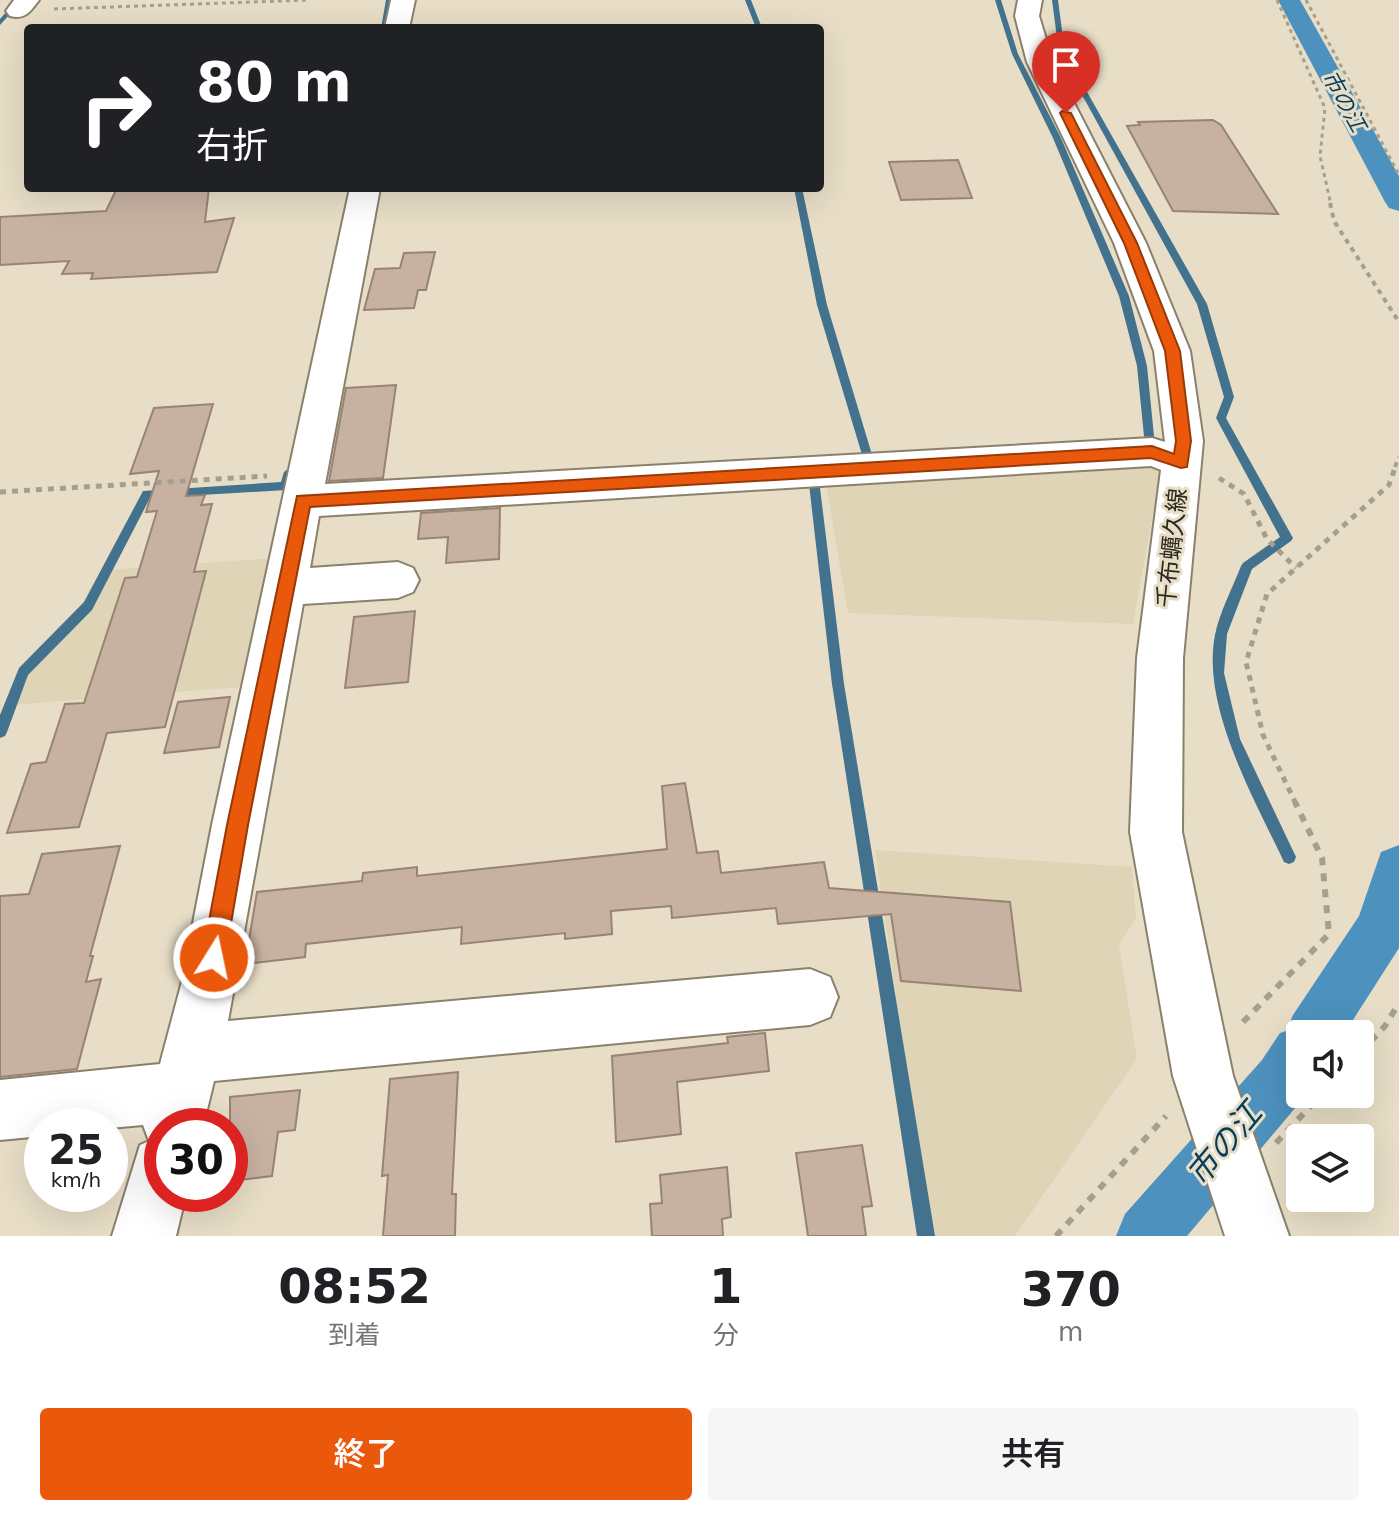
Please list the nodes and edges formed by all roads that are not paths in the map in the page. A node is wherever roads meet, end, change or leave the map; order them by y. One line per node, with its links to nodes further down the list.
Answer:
1 (403, 0): 3 (street)
2 (1030, 0): 5 (street, 千布蠣久線)
3 (398, 24)
4 (364, 192): 6 (street)
5 (1181, 462): 6 (street); 12 (street, 千布蠣久線)
6 (288, 488): 8 (street)
7 (398, 580): 8 (street)
8 (285, 587): 10 (street)
9 (810, 997): 10 (street)
10 (182, 1090): 11 (street)
11 (0, 1110)
12 (1248, 1209)
13 (150, 1212): 14 (street)
14 (144, 1236)

